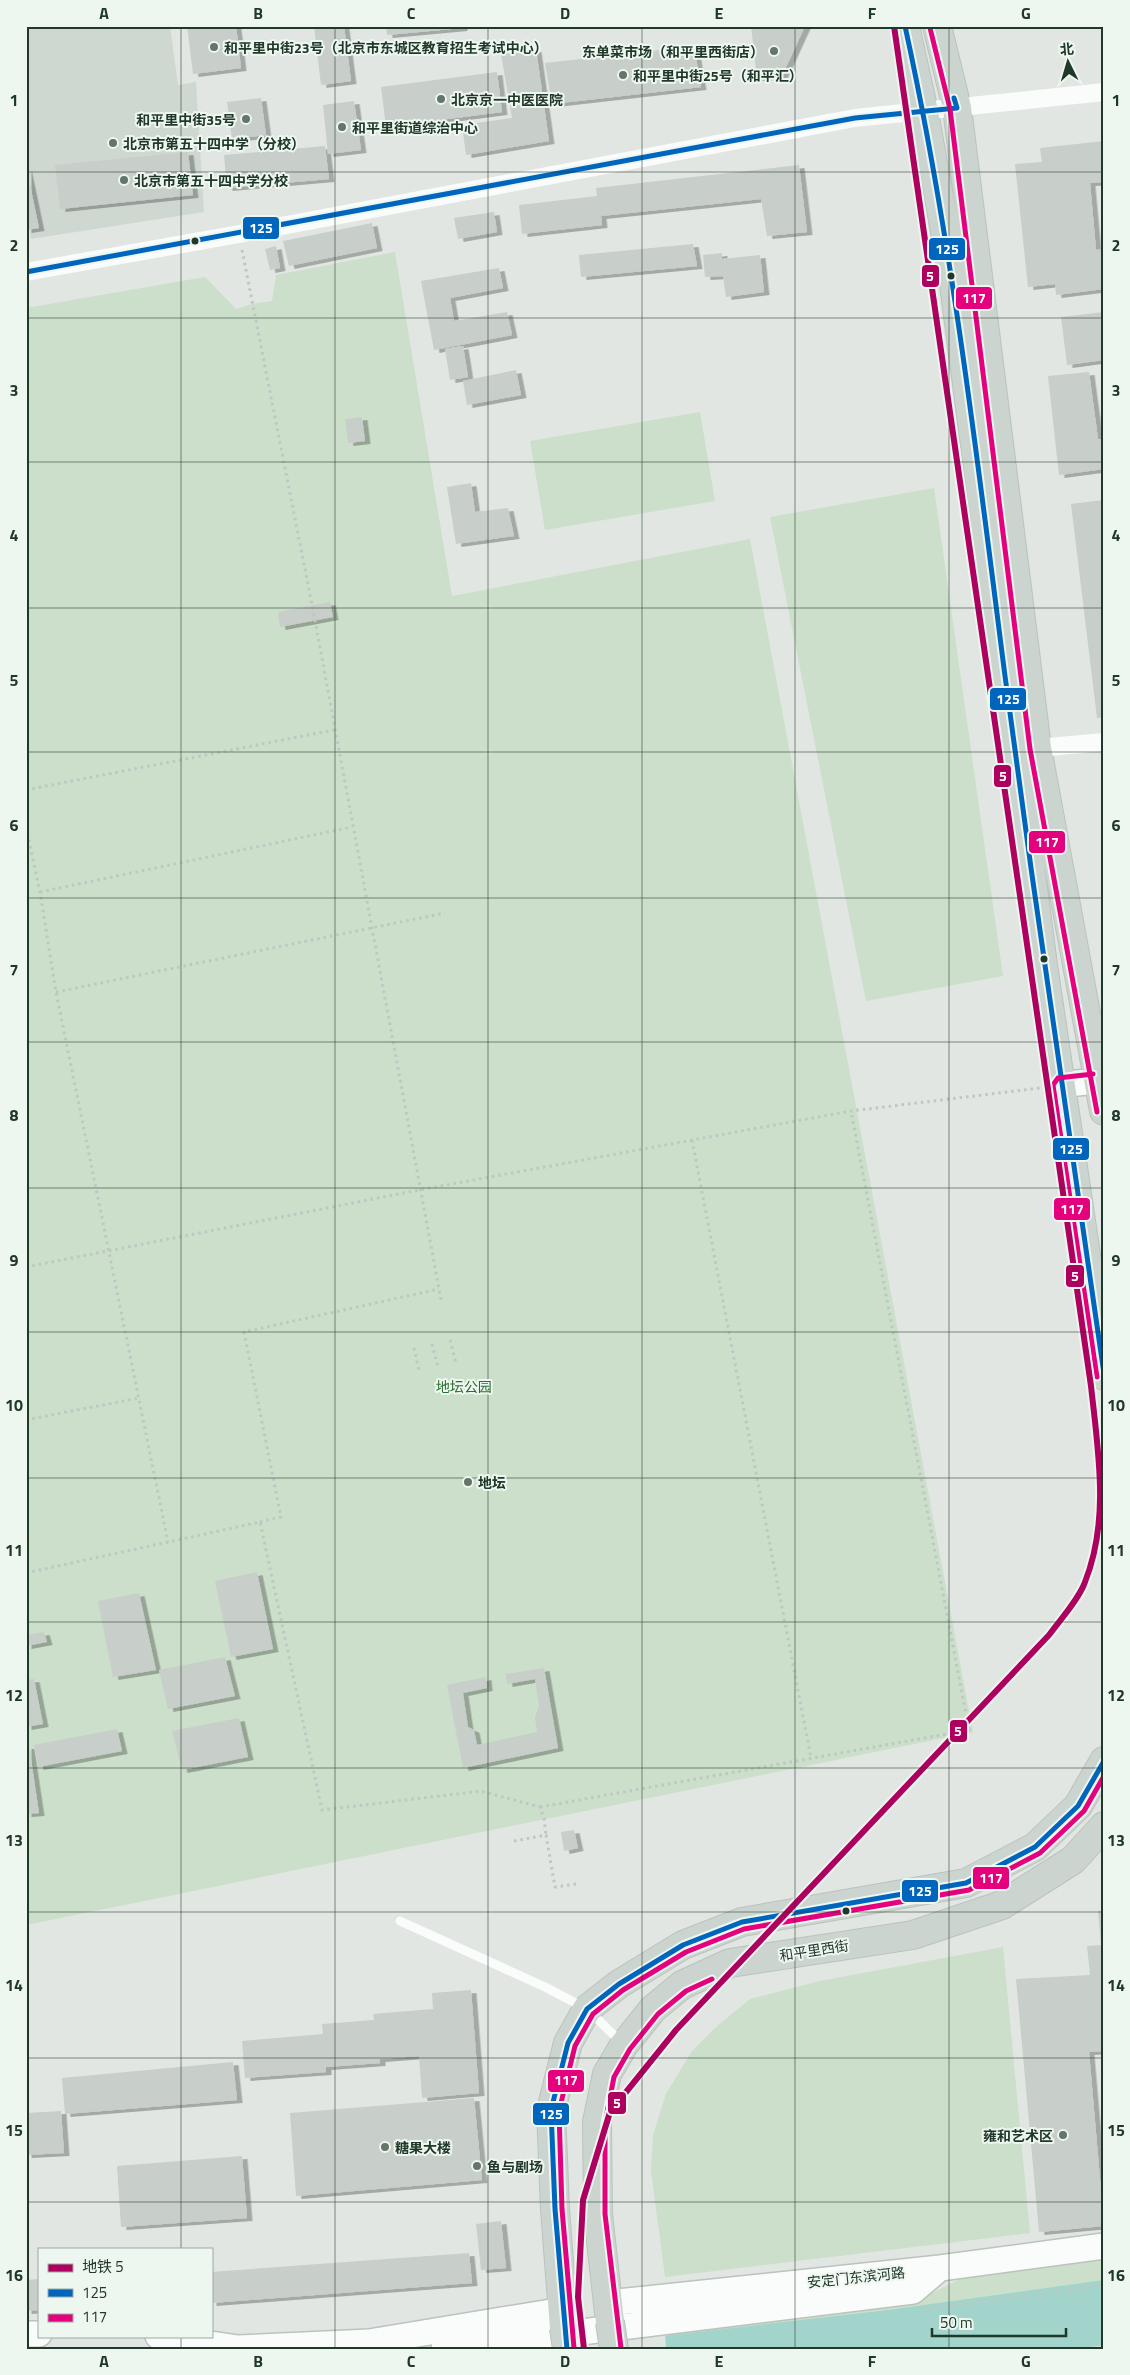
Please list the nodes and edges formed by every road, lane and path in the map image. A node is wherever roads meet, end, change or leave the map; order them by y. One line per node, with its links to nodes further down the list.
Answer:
1 (905, 26): 5 (main road)
2 (937, 26): 4 (main road)
3 (1104, 92): 4 (street)
4 (957, 108): 5 (street); 10 (main road)
5 (924, 112): 6 (street); 19 (main road)
6 (239, 234): 7 (street); 8 (path)
7 (26, 272)
8 (334, 730): 11 (path); 13 (path)
9 (1104, 742): 10 (street)
10 (1036, 748): 18 (main road)
11 (26, 790)
12 (26, 827): 14 (path)
13 (352, 827): 14 (path); 16 (path)
14 (40, 892): 17 (path)
15 (444, 912): 16 (path)
16 (371, 928): 17 (path); 23 (path)
17 (56, 992): 24 (path)
18 (1102, 1080): 19 (street); 21 (main road)
19 (1060, 1085): 20 (path); 34 (main road)
20 (852, 1111): 22 (path); 40 (path)
21 (1104, 1111)
22 (692, 1140): 23 (path); 40 (path)
23 (419, 1190): 24 (path); 26 (path)
24 (109, 1250): 25 (path); 35 (path)
25 (26, 1267)
26 (439, 1289): 27 (path); 37 (path)
27 (441, 1300)
28 (450, 1340): 31 (path)
29 (432, 1344): 32 (path)
30 (414, 1348): 33 (path)
31 (456, 1363)
32 (438, 1367)
33 (418, 1371)
34 (1104, 1376)
35 (139, 1398): 36 (path); 38 (path)
36 (26, 1420)
37 (260, 1522): 38 (path); 42 (path)
38 (168, 1542): 39 (path)
39 (26, 1573)
40 (811, 1758): 42 (path)
41 (1104, 1762): 48 (main road)
42 (540, 1807): 44 (path)
43 (1104, 1826): 49 (main road, 和平里西街)
44 (546, 1835): 45 (path); 46 (path)
45 (514, 1841)
46 (576, 1884)
47 (400, 1921): 48 (lane)
48 (588, 2010): 49 (lane); 53 (main road)
49 (624, 2045): 52 (main road, 和平里西街)
50 (1104, 2246): 51 (street, 安定门东滨河路)
51 (940, 2268): 52 (street, 安定门东滨河路); 56 (street)
52 (609, 2312): 57 (main road, 和平里西街, bridge)
53 (565, 2329): 55 (street)
54 (172, 2338): 55 (street)
55 (239, 2348)
56 (444, 2349)
57 (614, 2349)

